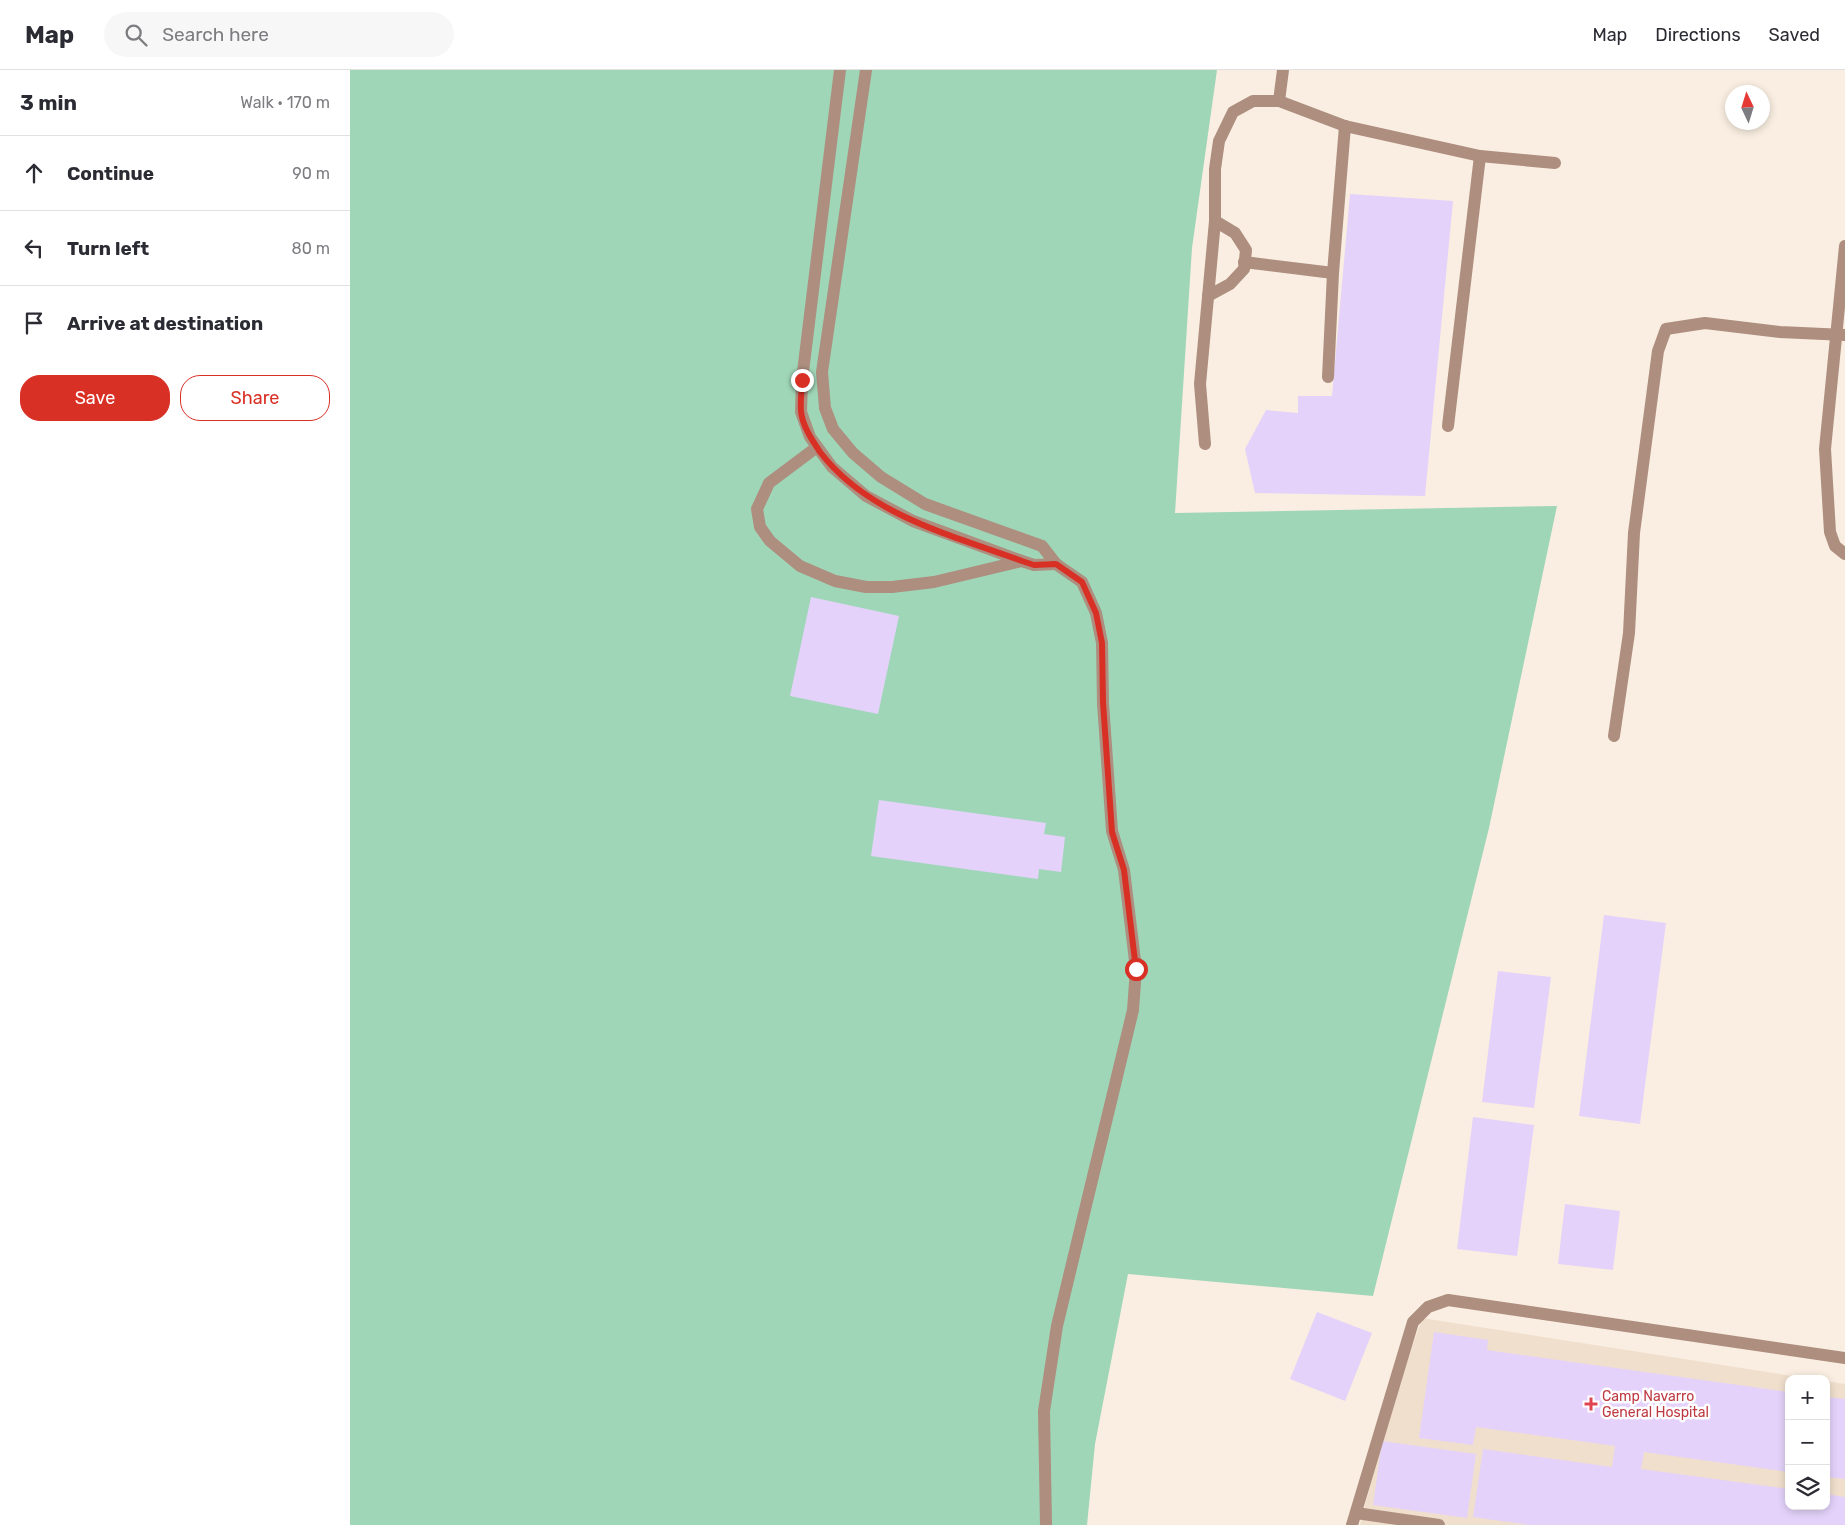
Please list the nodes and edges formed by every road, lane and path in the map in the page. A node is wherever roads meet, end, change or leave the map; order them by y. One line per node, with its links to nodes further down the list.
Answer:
1 (840, 70): 17 (street)
2 (866, 70): 20 (street)
3 (1283, 70): 4 (street)
4 (1279, 101): 5 (street); 8 (street)
5 (1345, 126): 6 (street); 11 (street)
6 (1480, 156): 7 (street); 15 (street)
7 (1555, 163)
8 (1215, 221): 10 (street); 12 (street)
9 (1845, 246): 13 (street)
10 (1244, 262): 11 (street); 12 (street)
11 (1333, 273): 14 (street)
12 (1208, 296): 16 (street)
13 (1841, 334): 18 (street); 21 (street)
14 (1328, 377)
15 (1448, 426)
16 (1205, 444)
17 (817, 447): 19 (street); 19 (street)
18 (1845, 554)
19 (1022, 561): 20 (street)
20 (1056, 564): 24 (street)
21 (1614, 736)
22 (1845, 1358): 23 (street)
23 (1354, 1519): 25 (street)
24 (1046, 1525)
25 (1439, 1525)

